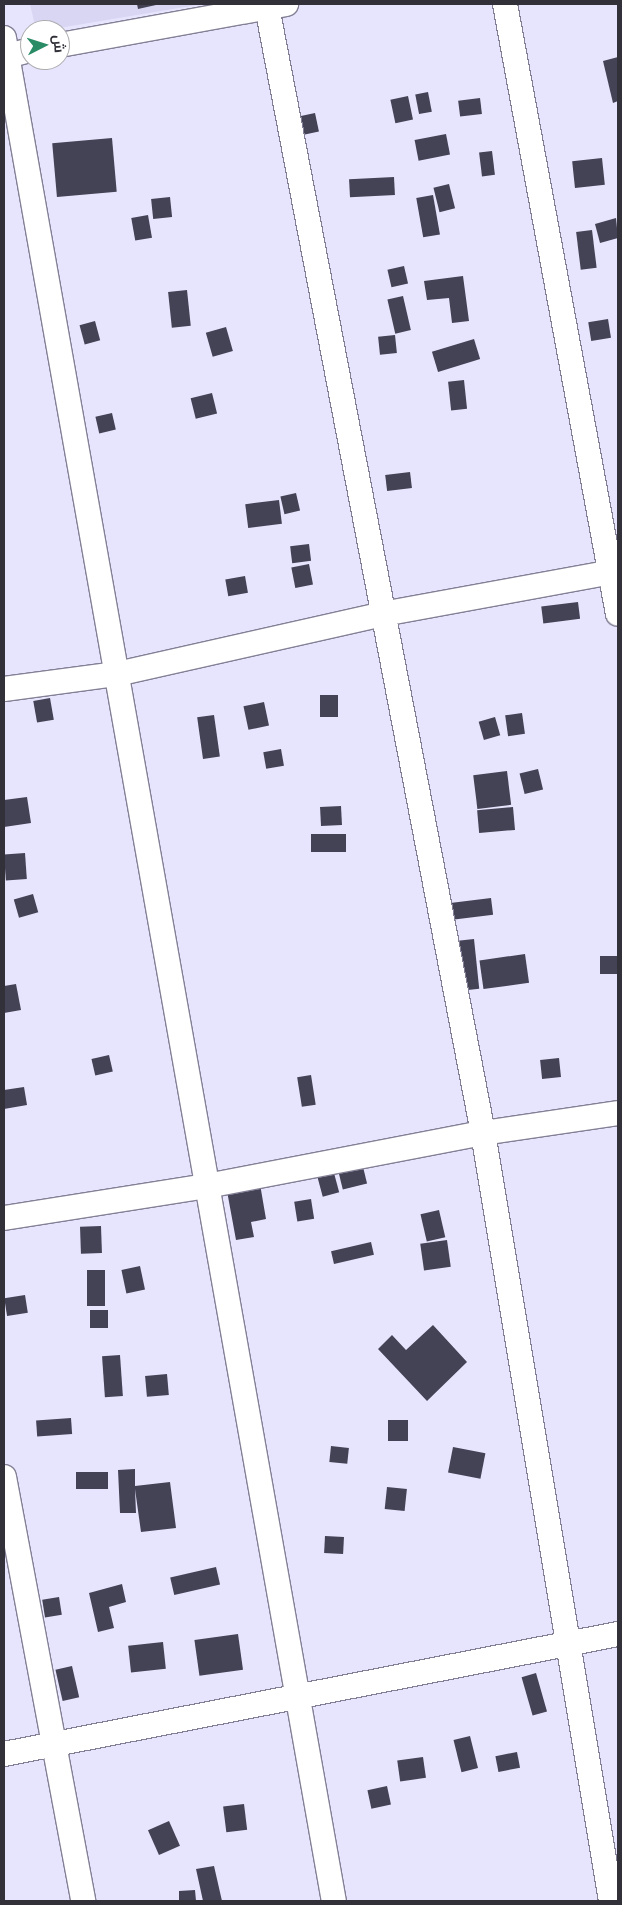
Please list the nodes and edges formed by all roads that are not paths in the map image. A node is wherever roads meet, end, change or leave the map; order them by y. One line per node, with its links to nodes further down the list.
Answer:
1 (505, 4): 6 (street)
2 (276, 6): 3 (street); 7 (street)
3 (70, 43)
4 (5, 50): 5 (street); 9 (street)
5 (20, 50)
6 (614, 572): 7 (street); 8 (street)
7 (383, 614): 9 (street); 12 (street)
8 (618, 614)
9 (117, 674): 10 (street); 13 (street)
10 (4, 689)
11 (618, 1113): 12 (street)
12 (483, 1133): 13 (street); 17 (street)
13 (207, 1186): 14 (street); 18 (street)
14 (4, 1218)
15 (4, 1477): 19 (street)
16 (618, 1634): 17 (street)
17 (568, 1642): 18 (street); 23 (street)
18 (298, 1696): 19 (street); 22 (street)
19 (54, 1744): 20 (street); 21 (street)
20 (4, 1754)
21 (83, 1901)
22 (334, 1901)
23 (611, 1901)

